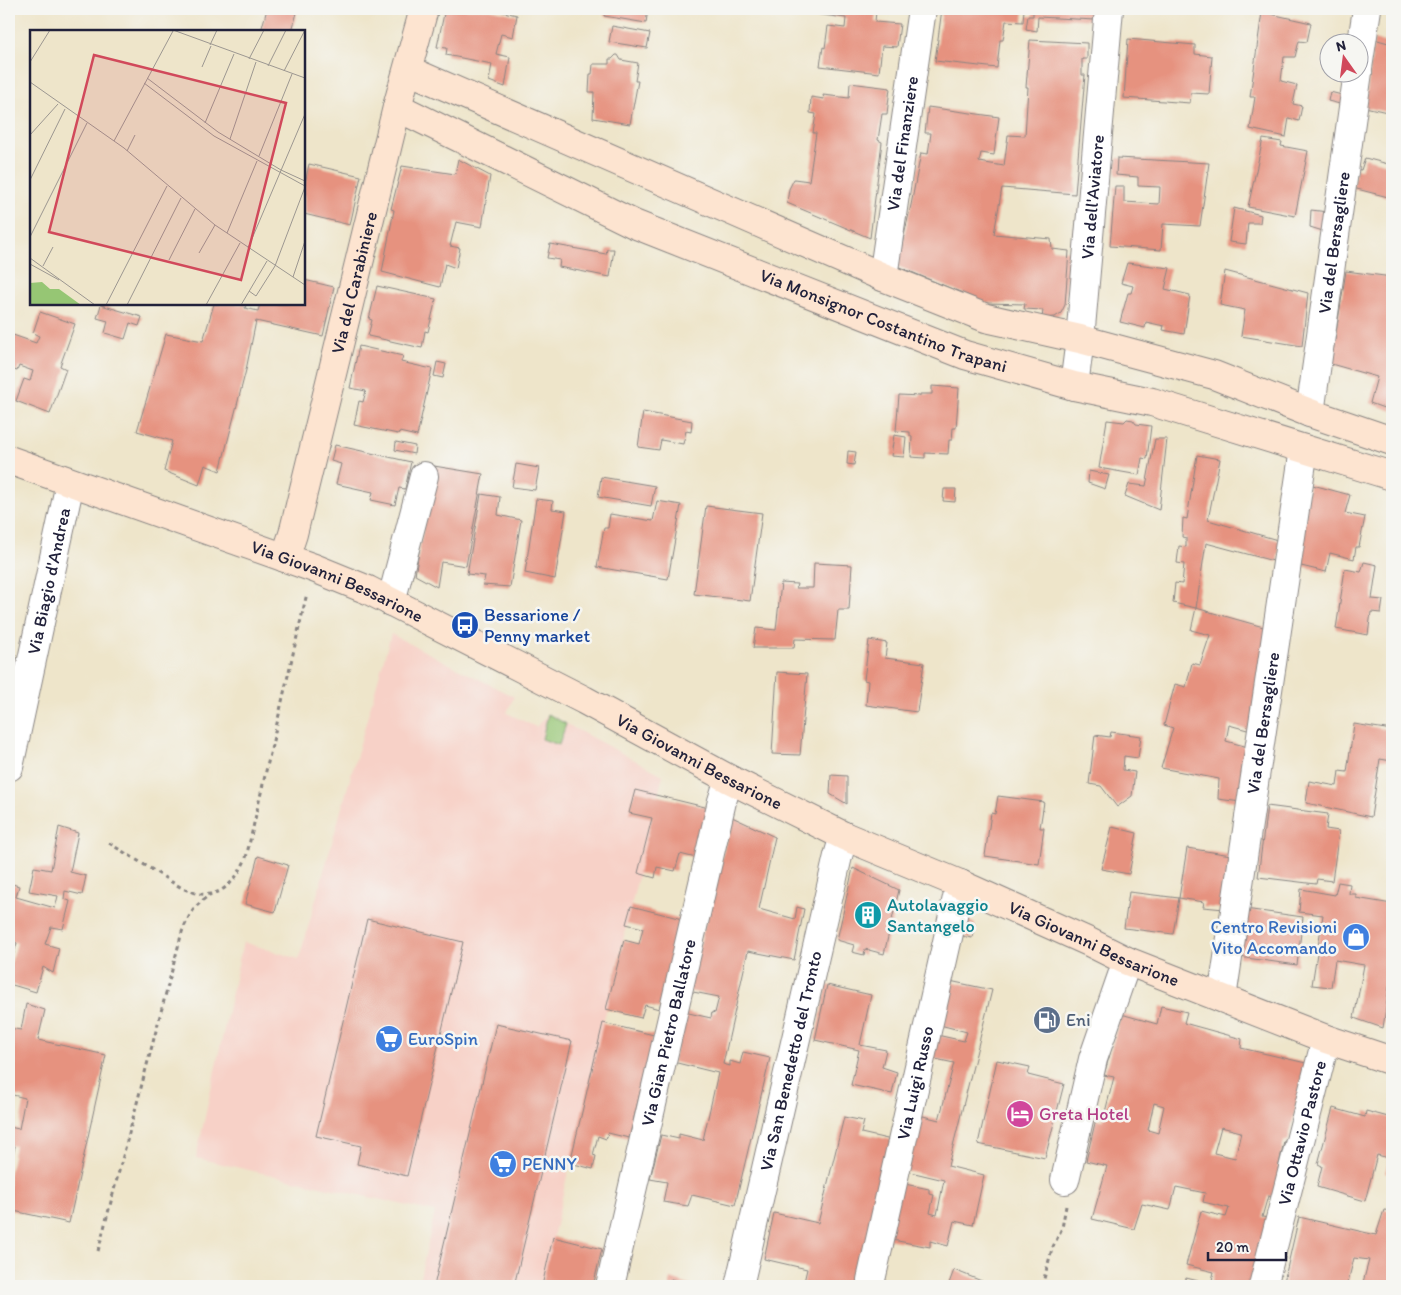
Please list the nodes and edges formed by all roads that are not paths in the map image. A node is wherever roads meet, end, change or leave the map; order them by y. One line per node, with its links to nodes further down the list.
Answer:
1 (424, 9): 6 (street, Via del Carabiniere)
2 (922, 9): 9 (street, Via del Finanziere)
3 (1109, 9): 10 (street, Via dell'Aviatore)
4 (1367, 9): 5 (street)
5 (1363, 32)
6 (408, 70): 8 (street, Via del Carabiniere); 9 (street)
7 (1357, 82): 12 (street, Via del Bersagliere)
8 (398, 107): 11 (street, Via Monsignor Costantino Trapani); 19 (street, Via del Carabiniere)
9 (882, 277): 10 (street)
10 (1080, 339): 11 (street, Via dell'Aviatore); 12 (street)
11 (1074, 386): 14 (street, Via Monsignor Costantino Trapani)
12 (1310, 413): 13 (street)
13 (1392, 441)
14 (1304, 448): 17 (street, Via Monsignor Costantino Trapani); 26 (street, Via del Bersagliere)
15 (9, 460): 18 (street, Via Giovanni Bessarione)
16 (424, 476): 20 (street)
17 (1392, 476)
18 (70, 483): 19 (street, Via Giovanni Bessarione); 21 (street, Via Biagio d'Andrea)
19 (285, 558): 20 (street, Via Giovanni Bessarione)
20 (391, 602): 22 (street, Via Giovanni Bessarione)
21 (9, 767)
22 (729, 779): 23 (street, Via Giovanni Bessarione); 31 (street, Via Gian Pietro Ballatore)
23 (844, 836): 24 (street, Via Giovanni Bessarione); 32 (street, Via San Benedetto del Tronto)
24 (960, 884): 25 (street, Via Giovanni Bessarione); 30 (street, Via Luigi Russo)
25 (1128, 961): 26 (street, Via Giovanni Bessarione); 29 (street)
26 (1222, 998): 27 (street, Via Giovanni Bessarione)
27 (1326, 1039): 28 (street, Via Giovanni Bessarione); 33 (street, Via Ottavio Pastore)
28 (1392, 1061)
29 (1065, 1180)
30 (871, 1280)
31 (610, 1286)
32 (740, 1286)
33 (1262, 1286)

